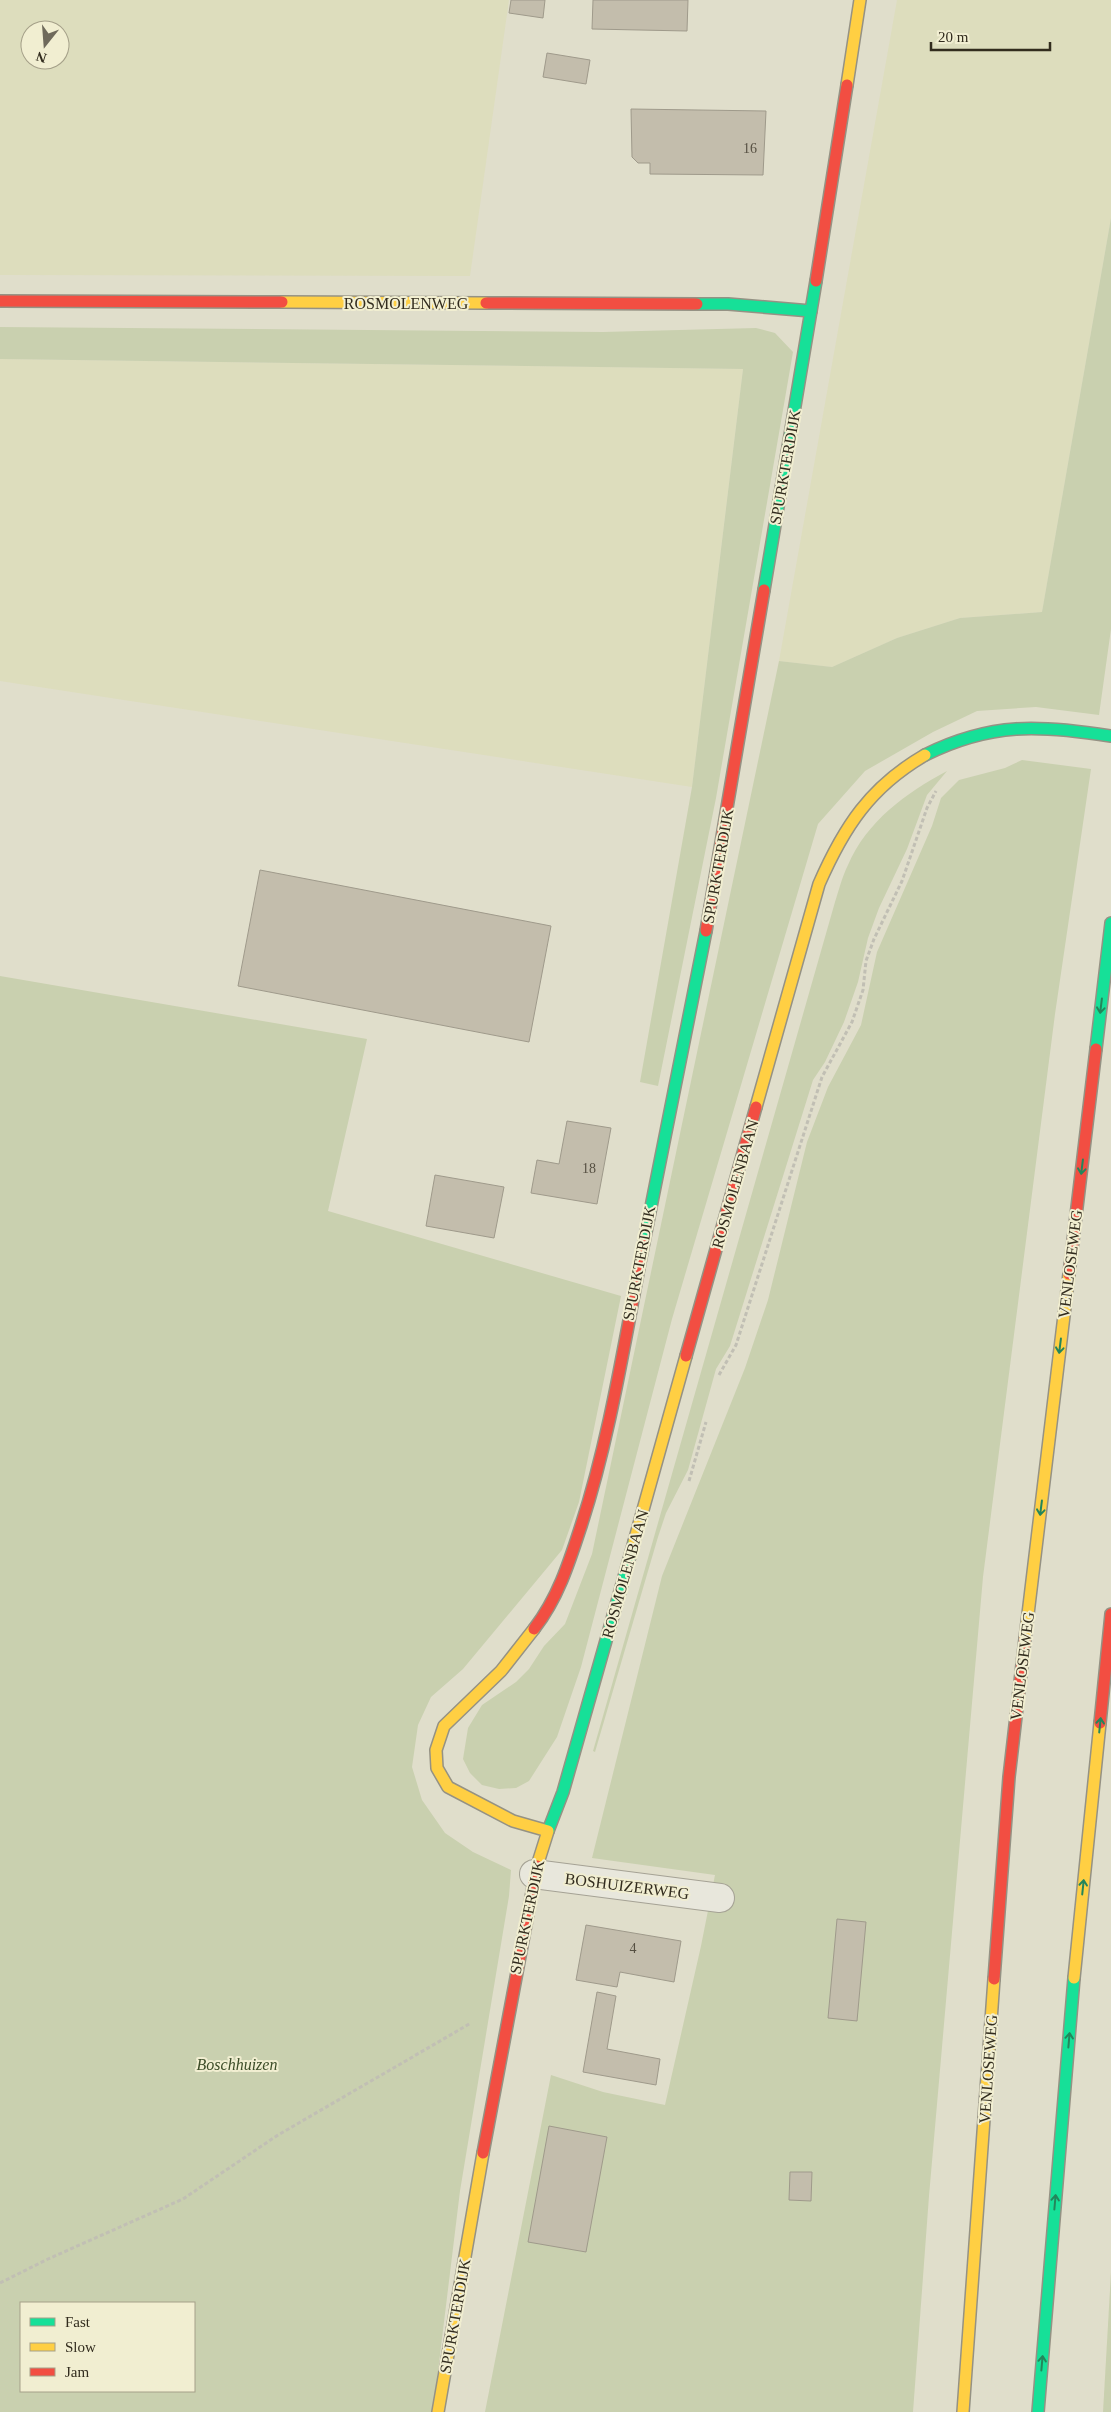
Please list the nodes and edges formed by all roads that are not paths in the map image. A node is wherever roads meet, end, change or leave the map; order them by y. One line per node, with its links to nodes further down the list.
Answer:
1 (860, 0): 3 (main road, SPURKTERDIJK)
2 (0, 301): 3 (main road, ROSMOLENWEG)
3 (811, 311): 7 (main road, SPURKTERDIJK)
4 (1111, 736): 7 (main road, ROSMOLENBAAN)
5 (1111, 923): 11 (main road, VENLOSEWEG, one-way to 11)
6 (1111, 1614): 12 (main road, one-way to 6)
7 (548, 1831): 8 (main road, SPURKTERDIJK)
8 (534, 1874): 9 (street, BOSHUIZERWEG); 10 (main road, SPURKTERDIJK)
9 (720, 1898)
10 (438, 2412)
11 (963, 2412)
12 (1038, 2412)

